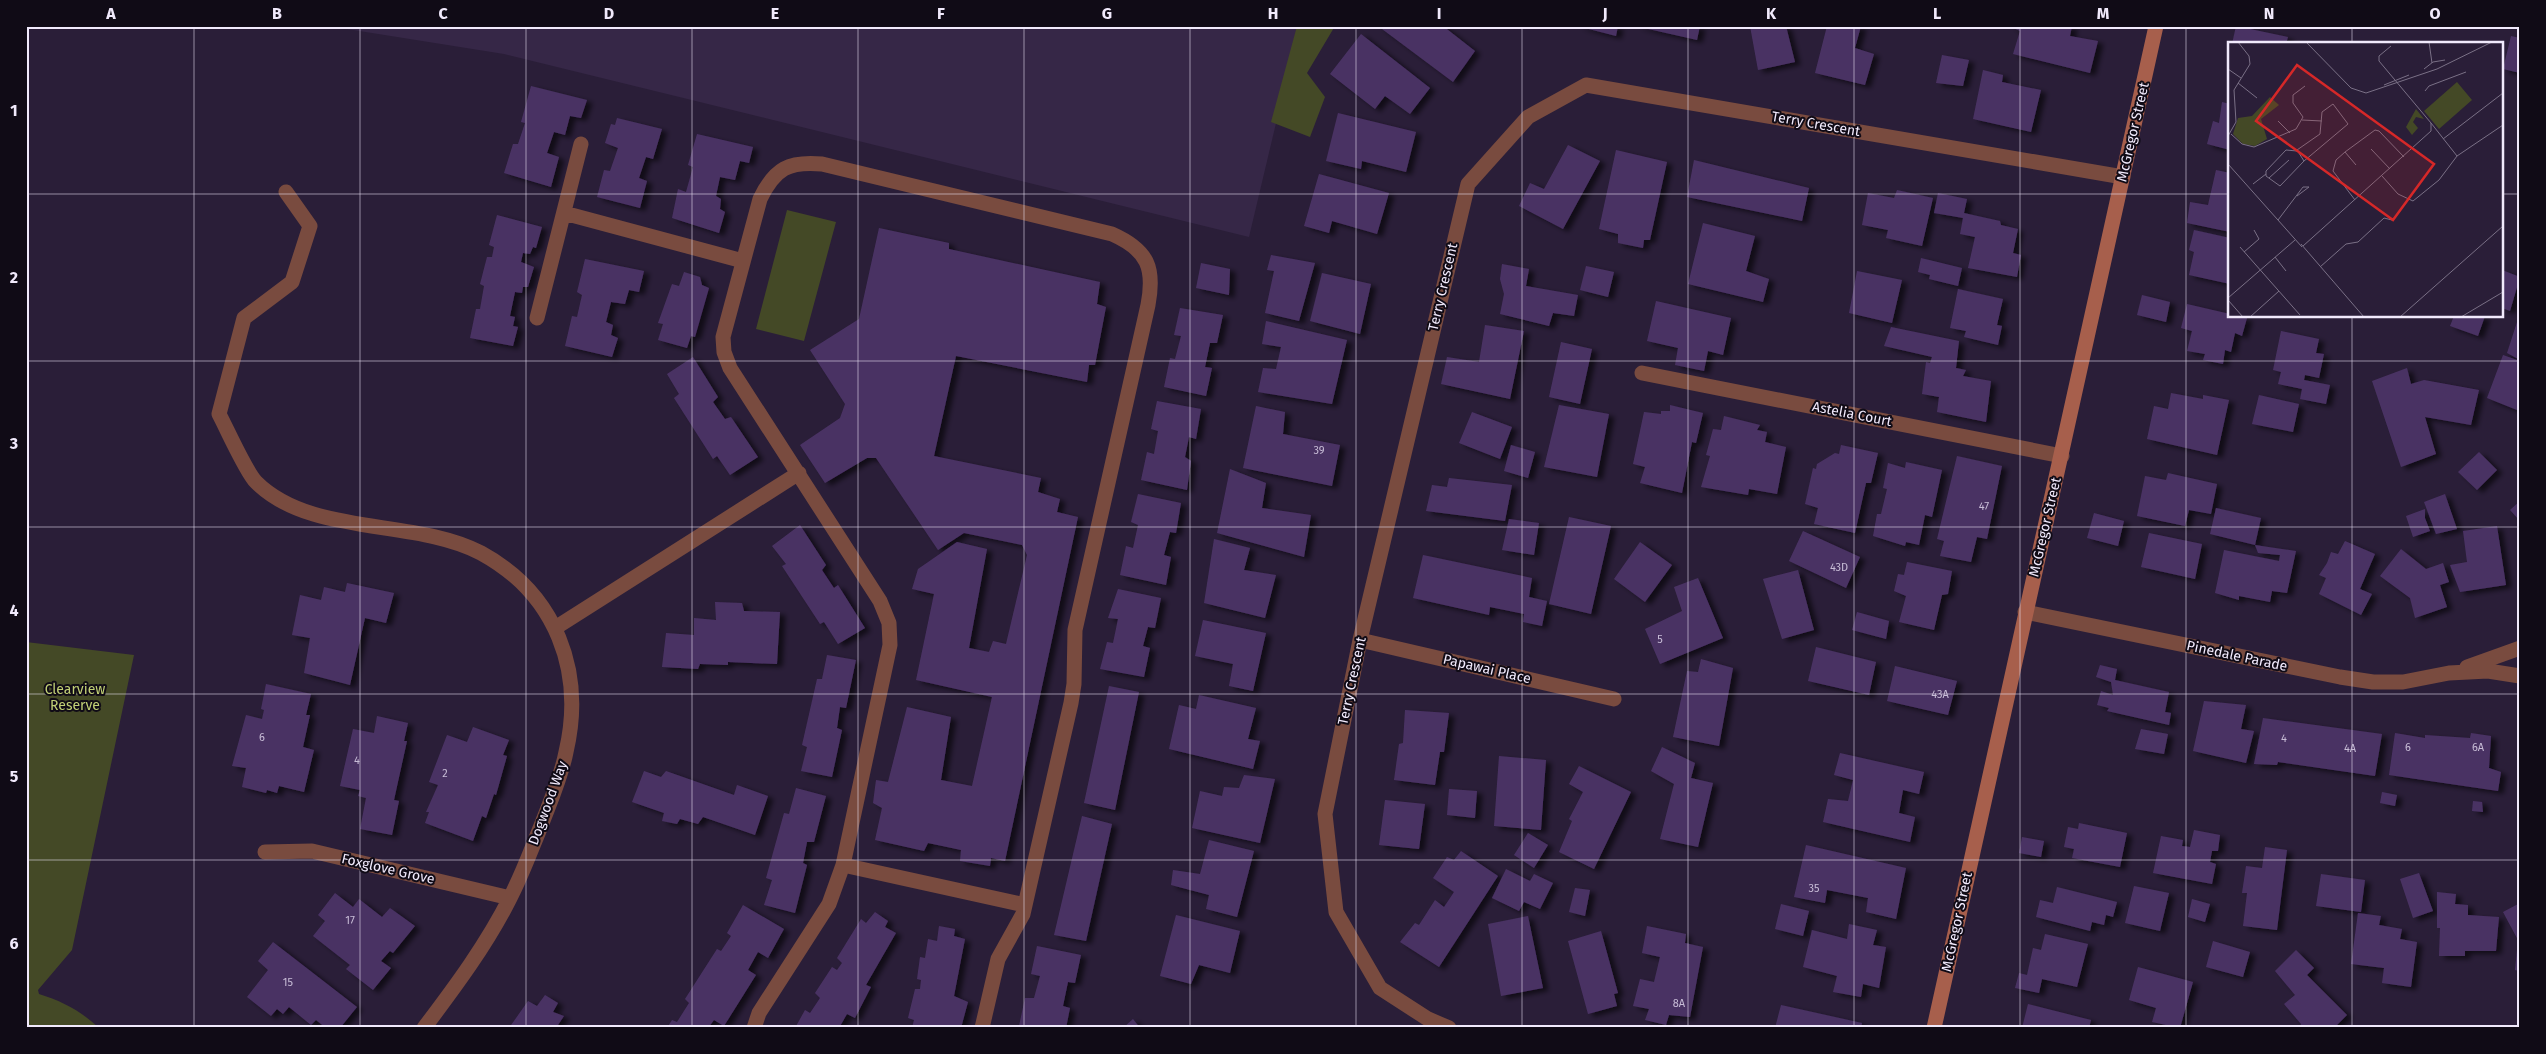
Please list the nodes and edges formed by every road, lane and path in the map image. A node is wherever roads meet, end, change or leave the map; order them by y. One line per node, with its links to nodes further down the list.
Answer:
1 (2156, 26): 3 (street, McGregor Street)
2 (581, 144): 5 (street)
3 (2123, 177): 9 (street, McGregor Street); 13 (street, Terry Crescent)
4 (286, 192): 12 (street, Dogwood Way)
5 (564, 213): 6 (street); 7 (street)
6 (743, 261): 10 (street); 21 (street)
7 (538, 318)
8 (1642, 373): 9 (street, Astelia Court)
9 (2062, 456): 11 (street, McGregor Street)
10 (799, 474): 12 (street); 19 (street)
11 (2025, 612): 15 (street, Pinedale Parade); 26 (street, McGregor Street)
12 (555, 628): 20 (street, Dogwood Way)
13 (1360, 640): 17 (street, Papawai Place); 25 (street, Terry Crescent)
14 (2520, 648): 15 (street, Pinedale Parade)
15 (2449, 674): 16 (street, Pinedale Parade)
16 (2520, 676)
17 (1614, 698)
18 (265, 852): 20 (street, Foxglove Grove)
19 (843, 865): 21 (street); 23 (street)
20 (510, 898): 22 (street, Dogwood Way)
21 (1025, 905): 24 (street)
22 (424, 1028)
23 (754, 1028)
24 (982, 1028)
25 (1449, 1028)
26 (1934, 1028)

